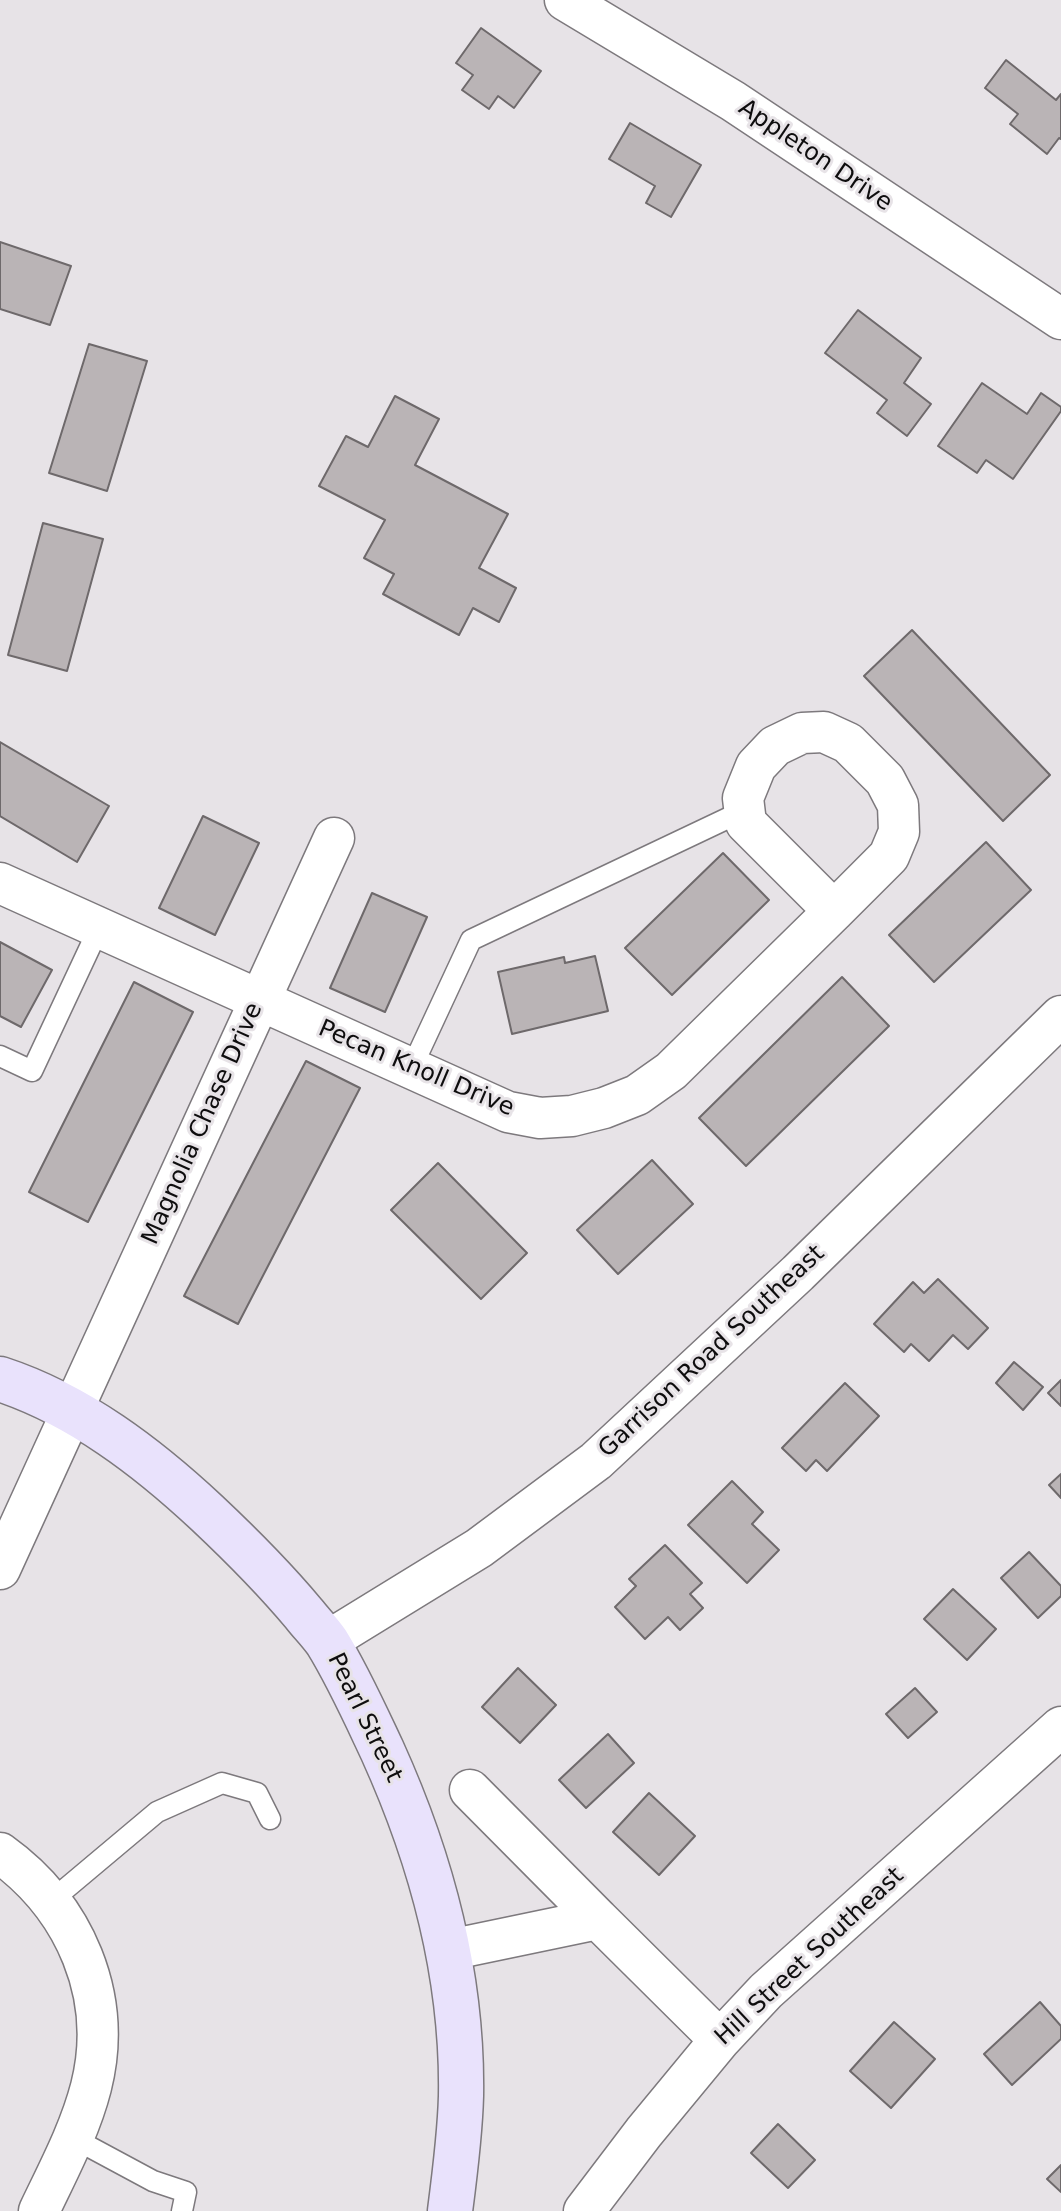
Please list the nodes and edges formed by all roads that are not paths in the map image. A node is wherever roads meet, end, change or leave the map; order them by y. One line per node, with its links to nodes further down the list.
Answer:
1 (565, 0): 2 (street, Appleton Drive)
2 (1061, 319)
3 (745, 810): 6 (street); 6 (street, Pecan Knoll Drive); 11 (lane)
4 (334, 838): 8 (street, Magnolia Chase Drive)
5 (0, 883): 7 (street, Pecan Knoll Drive)
6 (834, 911): 11 (street, Pecan Knoll Drive)
7 (99, 928): 8 (street, Pecan Knoll Drive); 10 (lane)
8 (258, 1000): 11 (street, Pecan Knoll Drive); 13 (street, Magnolia Chase Drive)
9 (1061, 1016): 15 (street, Garrison Road Southeast)
10 (0, 1056)
11 (411, 1069)
12 (0, 1379): 13 (street, Pearl Street)
13 (73, 1411): 14 (street, Magnolia Chase Drive); 15 (street, Pearl Street)
14 (0, 1569)
15 (326, 1642): 22 (street, Pearl Street)
16 (1061, 1727): 23 (street, Hill Street Southeast)
17 (470, 1790): 21 (street)
18 (270, 1819): 20 (lane)
19 (0, 1853): 20 (street)
20 (51, 1901): 24 (street)
21 (598, 1919): 22 (street); 23 (street)
22 (449, 1950): 27 (street, Pearl Street)
23 (720, 2040): 28 (street, Hill Street Southeast)
24 (73, 2138): 25 (street); 26 (lane)
25 (39, 2211)
26 (182, 2211)
27 (450, 2211)
28 (584, 2211)

